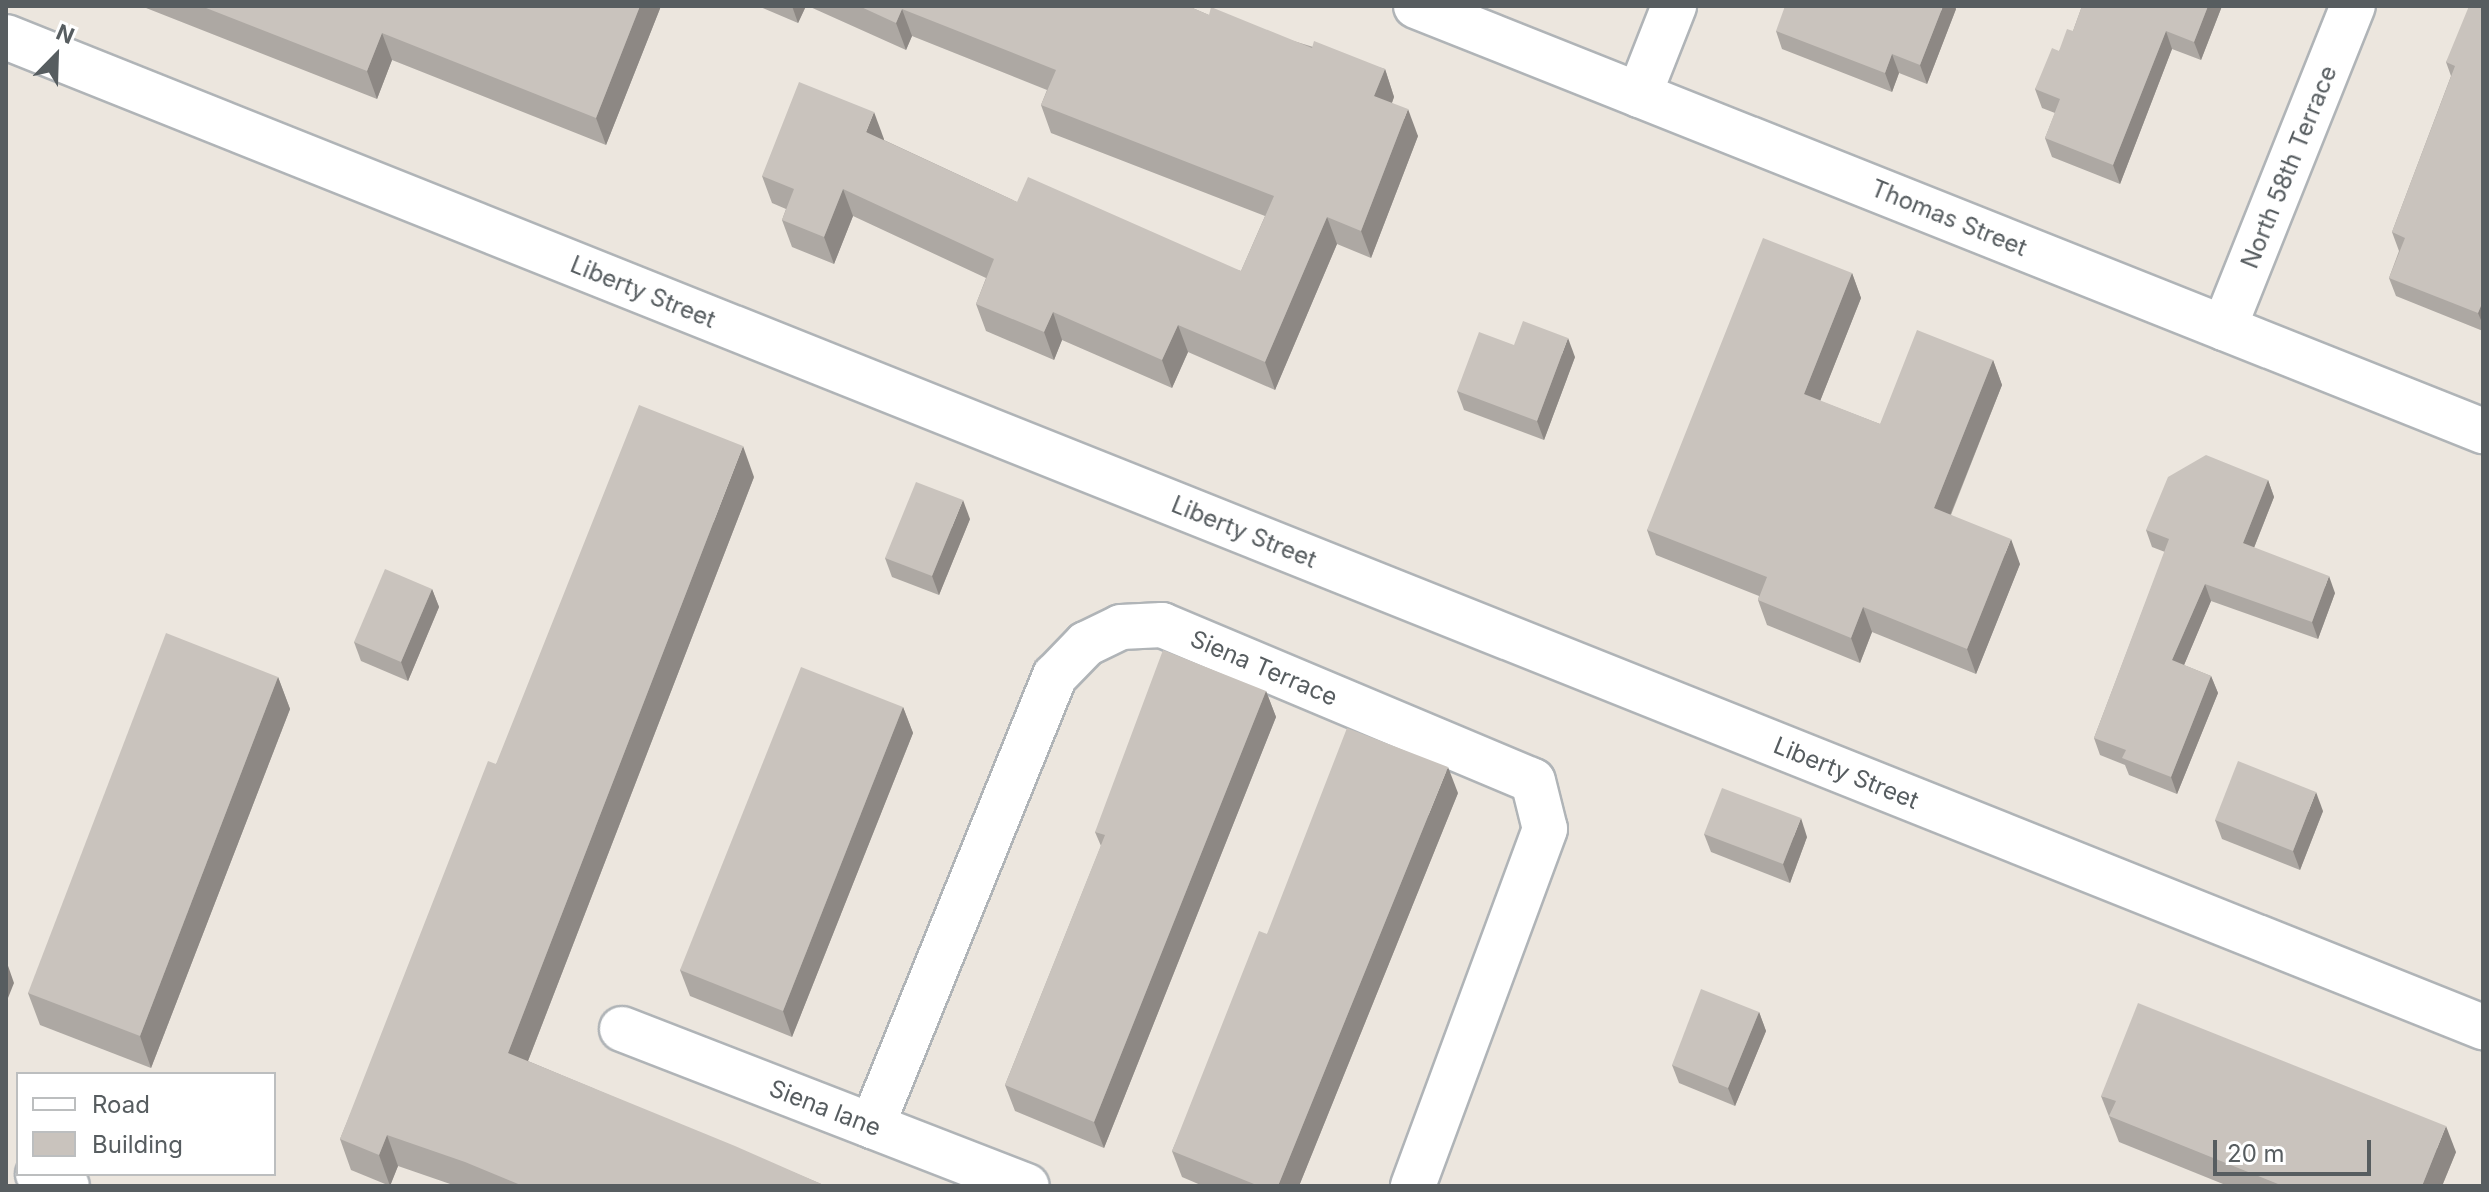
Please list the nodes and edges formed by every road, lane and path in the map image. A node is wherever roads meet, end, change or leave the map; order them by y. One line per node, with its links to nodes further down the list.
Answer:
1 (1416, 6): 5 (street, Thomas Street)
2 (1674, 6): 5 (street)
3 (2353, 6): 6 (street, North 58th Terrace)
4 (6, 37): 8 (street, Liberty Street)
5 (1639, 95): 6 (street, Thomas Street)
6 (2224, 328): 7 (street, Thomas Street)
7 (2483, 431)
8 (2483, 1027)
9 (622, 1029): 10 (street, Siena lane)
10 (872, 1126): 13 (street, Siena lane); 14 (street, Siena Terrace)
11 (43, 1176): 12 (street)
12 (67, 1186)
13 (1027, 1186)
14 (1413, 1186)

